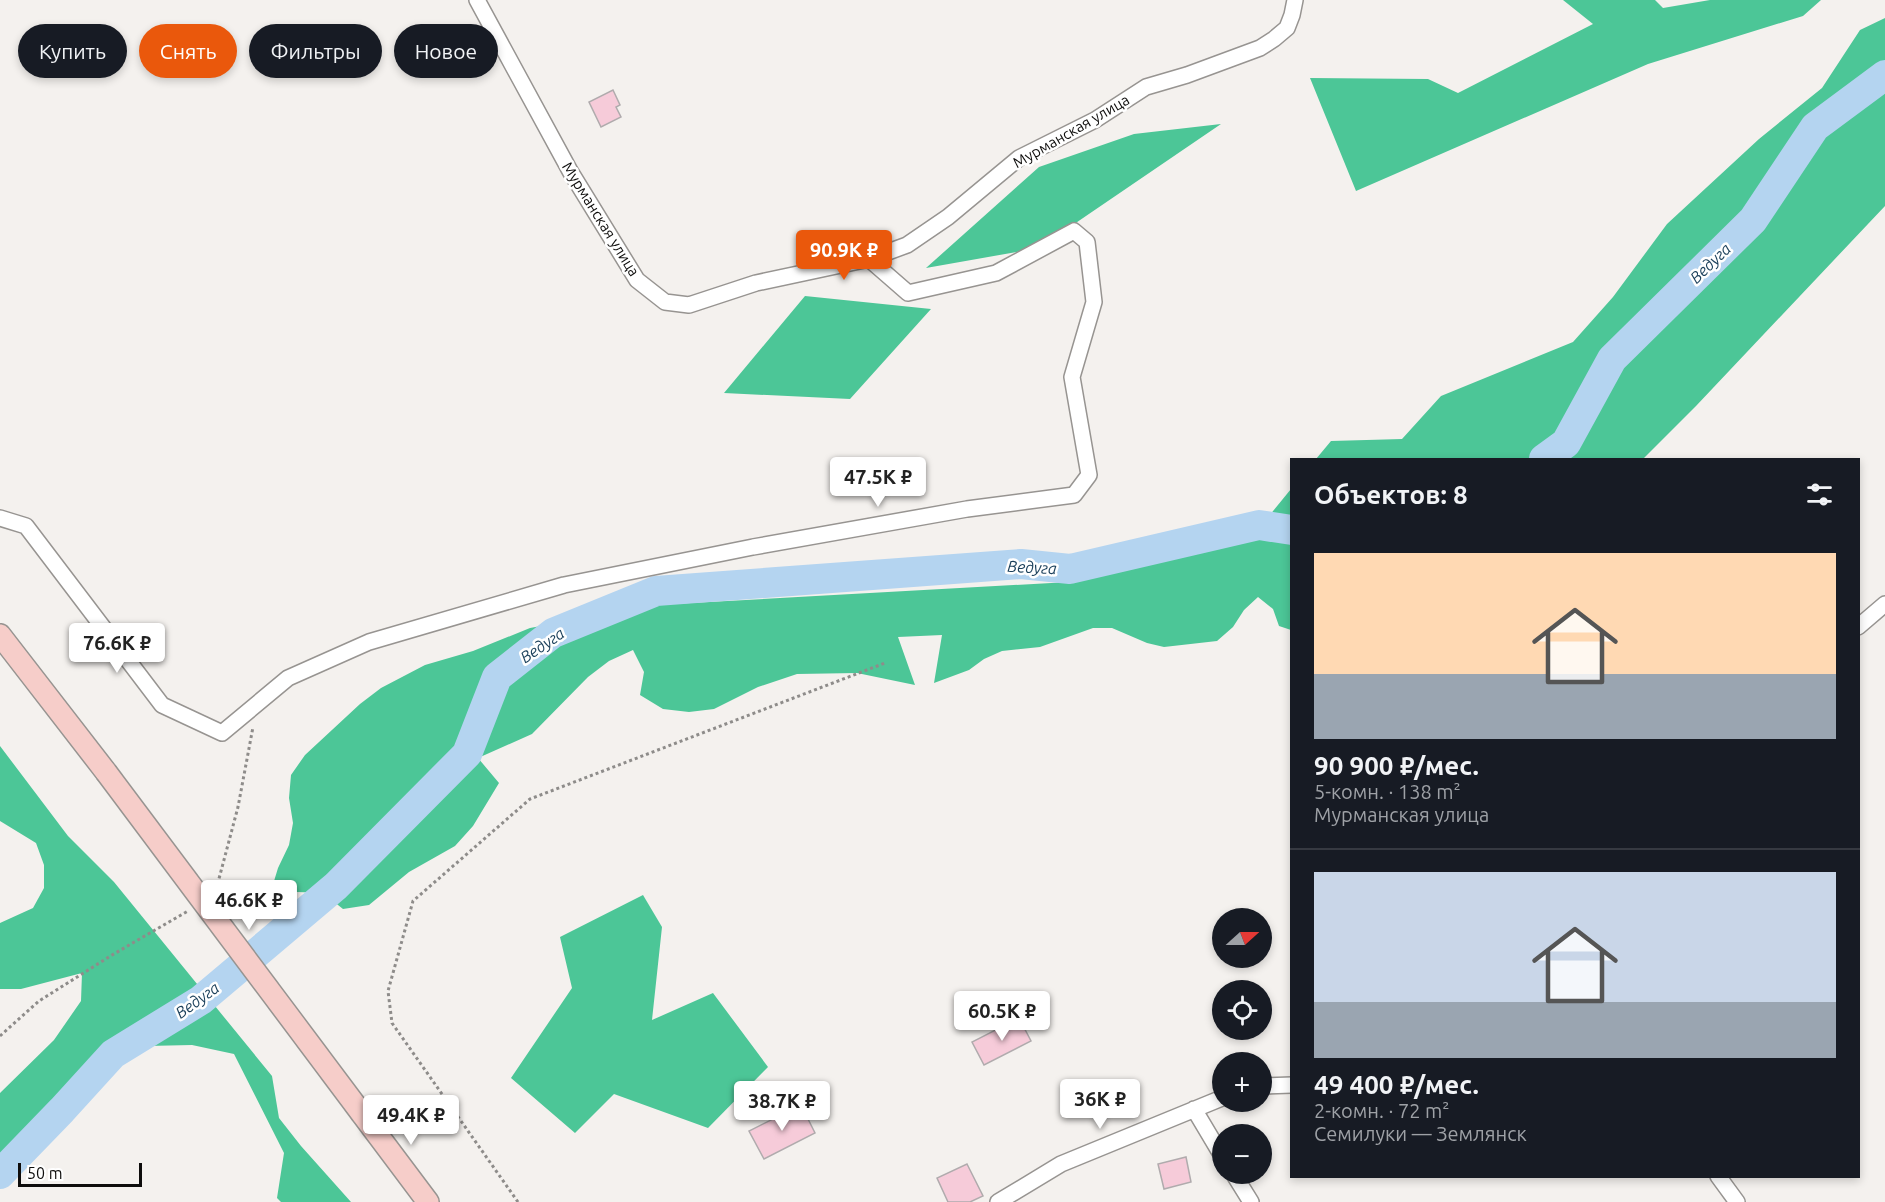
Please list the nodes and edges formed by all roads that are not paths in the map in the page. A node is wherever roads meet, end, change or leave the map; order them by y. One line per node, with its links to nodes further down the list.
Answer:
1 (477, 0): 3 (street, Мурманская улица)
2 (1295, 0): 3 (street, Мурманская улица)
3 (869, 259): 4 (street)
4 (0, 518)
5 (1885, 604): 6 (street)
6 (1860, 625)
7 (0, 635): 15 (main road, bridge)
8 (1290, 1085): 9 (street)
9 (1272, 1086)
10 (1212, 1102): 11 (street)
11 (1194, 1109): 12 (street); 16 (street)
12 (1212, 1139)
13 (1719, 1178): 18 (street)
14 (1240, 1184): 17 (street)
15 (428, 1202)
16 (998, 1202)
17 (1251, 1202)
18 (1737, 1202)

